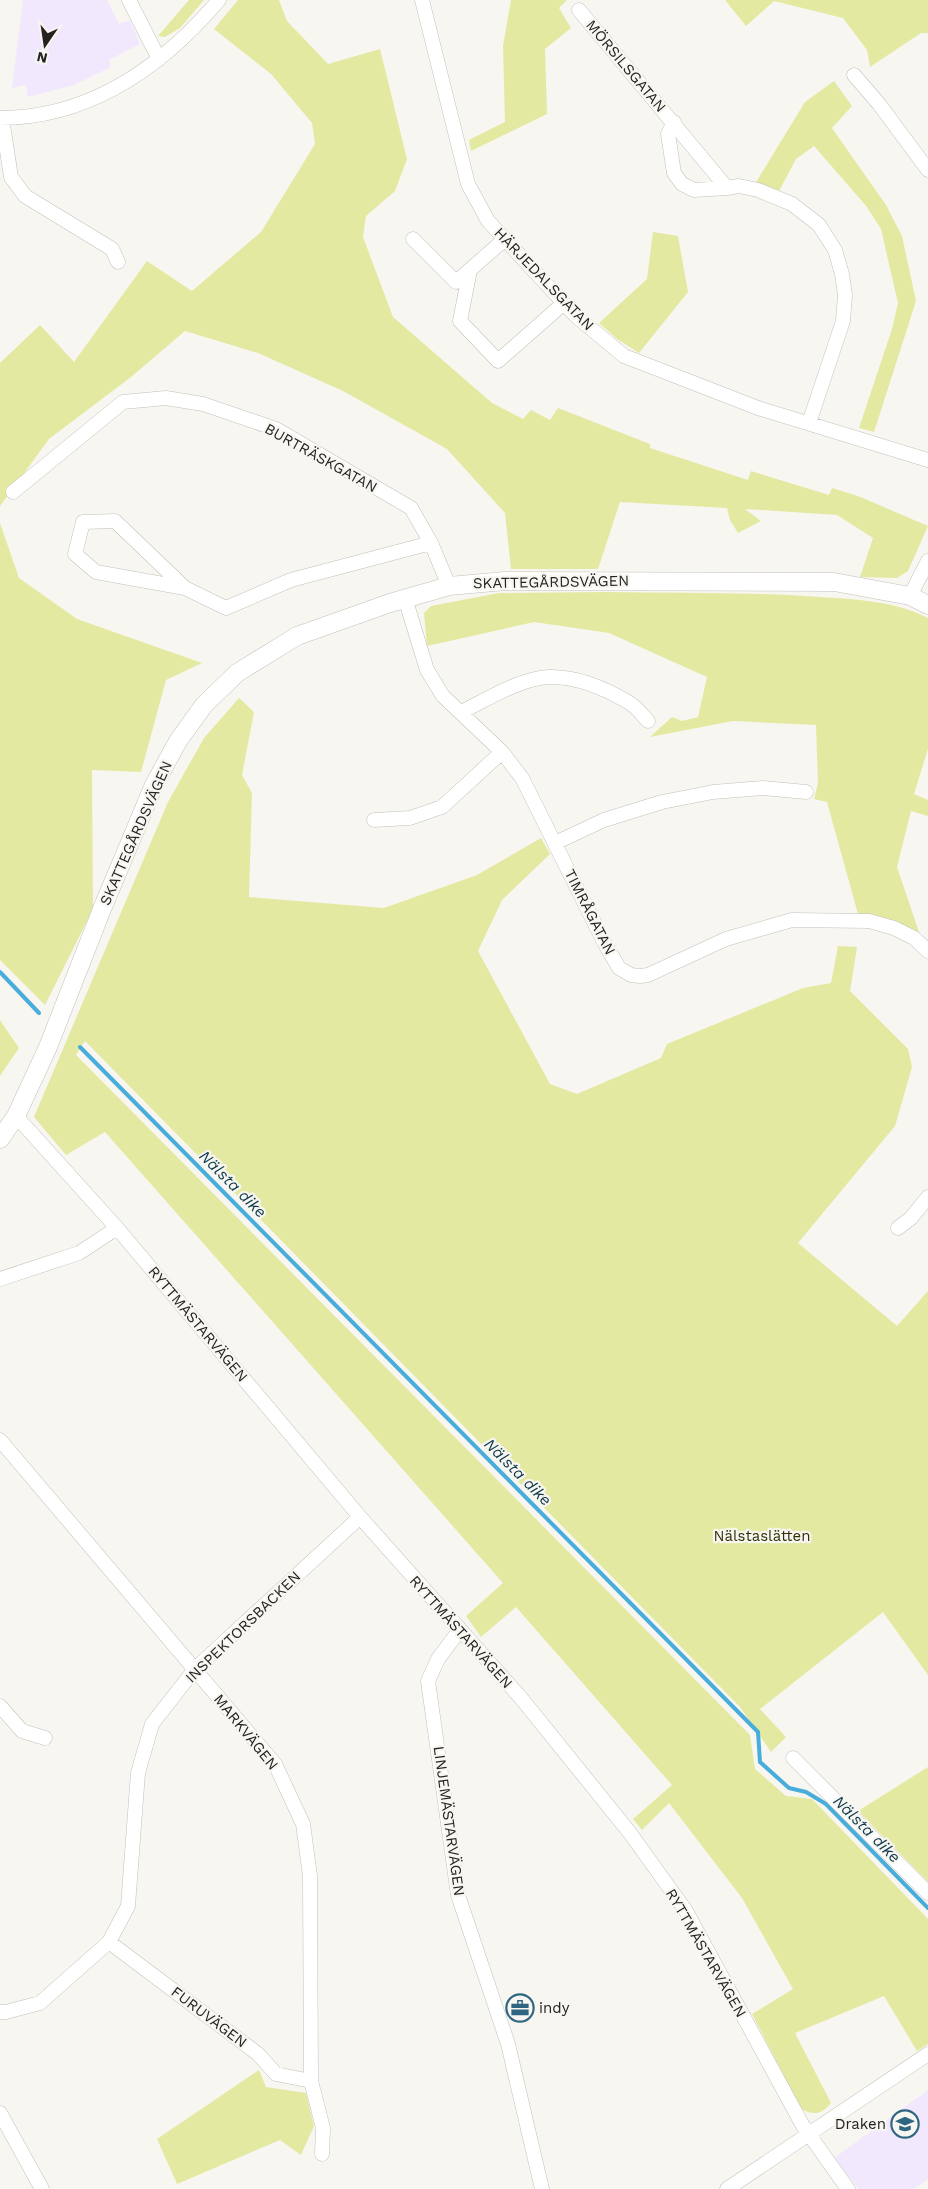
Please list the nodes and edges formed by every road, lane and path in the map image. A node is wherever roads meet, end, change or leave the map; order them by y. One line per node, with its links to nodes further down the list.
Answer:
1 (129, 0): 5 (street)
2 (219, 0): 5 (street)
3 (422, 0): 12 (street, HÄRJEDALSGATAN)
4 (579, 10): 8 (street, MÖRSILSGATAN)
5 (159, 59): 7 (street)
6 (854, 75): 9 (street)
7 (1, 118): 13 (street)
8 (674, 122): 10 (street, MÖRSILSGATAN); 10 (street, MÖRSILSGATAN)
9 (928, 170)
10 (727, 188): 16 (street, MÖRSILSGATAN)
11 (413, 239): 14 (street)
12 (505, 239): 14 (street); 15 (street, HÄRJEDALSGATAN)
13 (118, 262)
14 (470, 270): 15 (street)
15 (564, 303): 16 (street, HÄRJEDALSGATAN)
16 (809, 423): 17 (street, HÄRJEDALSGATAN)
17 (928, 460)
18 (13, 492): 19 (street, BURTRÄSKGATAN)
19 (431, 543): 21 (street, BURTRÄSKGATAN); 22 (street)
20 (928, 561): 23 (street)
21 (449, 586): 23 (street, SKATTEGÅRDSVÄGEN); 24 (street, SKATTEGÅRDSVÄGEN)
22 (185, 588): 22 (street)
23 (910, 596): 25 (street, SKATTEGÅRDSVÄGEN)
24 (405, 598): 26 (street, TIMRÅGATAN); 33 (street, SKATTEGÅRDSVÄGEN)
25 (928, 605)
26 (461, 712): 27 (street); 28 (street, TIMRÅGATAN)
27 (648, 721)
28 (502, 752): 30 (street); 31 (street, TIMRÅGATAN)
29 (806, 792): 31 (street)
30 (374, 820)
31 (555, 843): 32 (street, TIMRÅGATAN)
32 (928, 951)
33 (16, 1116): 34 (street, SKATTEGÅRDSVÄGEN); 36 (street, RYTTMÄSTARVÄGEN)
34 (0, 1138)
35 (928, 1197): 37 (street)
36 (117, 1228): 38 (street); 40 (street, RYTTMÄSTARVÄGEN)
37 (898, 1228)
38 (0, 1279)
39 (0, 1440): 42 (street, MARKVÄGEN)
40 (360, 1517): 41 (street, RYTTMÄSTARVÄGEN); 42 (street, INSPEKTORSBACKEN)
41 (459, 1631): 52 (street, RYTTMÄSTARVÄGEN); 55 (street, LINJEMÄSTARVÄGEN)
42 (195, 1670): 47 (street, INSPEKTORSBACKEN); 50 (street, MARKVÄGEN)
43 (0, 1706): 44 (street)
44 (45, 1738)
45 (794, 1758): 46 (street)
46 (928, 1893)
47 (109, 1942): 48 (street, INSPEKTORSBACKEN); 50 (street, FURUVÄGEN)
48 (0, 2012)
49 (928, 2054): 52 (street)
50 (311, 2081): 53 (street, MARKVÄGEN)
51 (0, 2113): 54 (street)
52 (808, 2134): 56 (street); 57 (street, RYTTMÄSTARVÄGEN)
53 (322, 2154)
54 (42, 2189)
55 (542, 2189)
56 (726, 2189)
57 (848, 2189)

